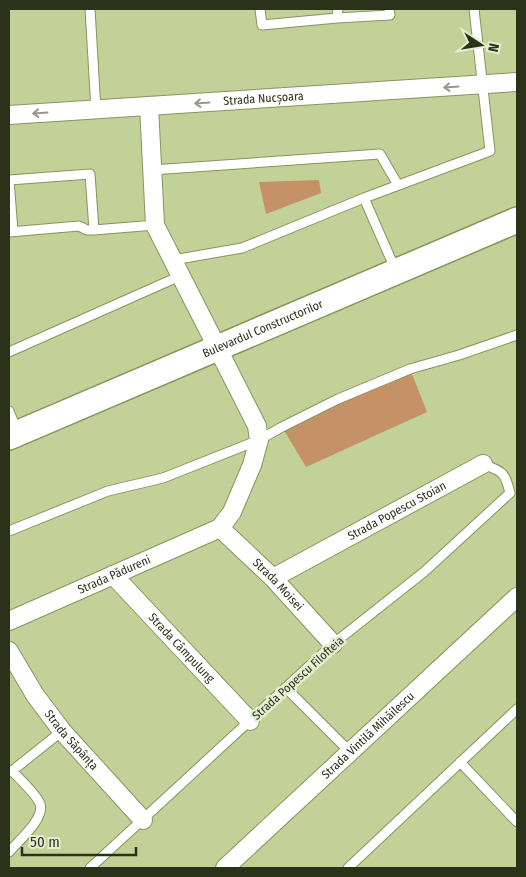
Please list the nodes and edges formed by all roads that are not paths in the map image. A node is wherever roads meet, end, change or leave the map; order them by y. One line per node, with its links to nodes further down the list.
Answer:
1 (90, 9): 9 (lane)
2 (260, 9): 5 (lane)
3 (389, 9): 5 (lane)
4 (474, 9): 7 (lane)
5 (338, 14)
6 (517, 82): 7 (street, Strada Nucșoara)
7 (482, 85): 8 (street, Strada Nucșoara, one-way to 8); 12 (lane)
8 (149, 106): 9 (street, Strada Nucșoara); 11 (street)
9 (96, 110): 10 (street, Strada Nucșoara, one-way to 10)
10 (9, 116)
11 (152, 170): 12 (lane); 15 (street)
12 (398, 185): 13 (lane)
13 (364, 198): 18 (lane); 19 (lane)
14 (517, 220): 19 (street, Bulevardul Constructorilor)
15 (155, 225): 16 (lane); 18 (street)
16 (94, 230): 17 (lane); 17 (lane)
17 (11, 231)
18 (176, 268): 21 (street); 22 (lane)
19 (396, 271): 21 (street, Bulevardul Constructorilor)
20 (517, 335): 24 (lane)
21 (216, 348): 23 (street, Bulevardul Constructorilor); 24 (street)
22 (9, 352)
23 (12, 427)
24 (259, 440): 27 (street); 28 (lane)
25 (483, 464): 26 (lane, Strada Popescu Stoian); 30 (street, Strada Popescu Stoian)
26 (510, 493): 33 (lane, Strada Popescu Filofteia)
27 (220, 528): 29 (street, Strada Pădureni); 30 (street, Strada Moisei)
28 (9, 531)
29 (113, 575): 32 (street, Strada Pădureni); 37 (street, Strada Câmpulung)
30 (273, 578): 33 (street, Strada Moisei)
31 (515, 602): 39 (street, Strada Vintilă Mihăilescu)
32 (9, 621)
33 (333, 644): 35 (lane, Strada Popescu Filofteia)
34 (9, 651): 38 (street, Strada Săpânța)
35 (286, 689): 37 (lane, Strada Popescu Filofteia); 39 (lane)
36 (517, 708): 40 (lane)
37 (250, 721): 42 (lane, Strada Popescu Filofteia)
38 (62, 731): 41 (lane); 42 (street, Strada Săpânța)
39 (350, 752): 46 (street, Strada Vintilă Mihăilescu)
40 (460, 762): 43 (lane); 47 (lane)
41 (10, 769): 44 (lane)
42 (143, 820): 45 (lane, Strada Popescu Filofteia)
43 (517, 822)
44 (9, 852)
45 (90, 868)
46 (225, 868)
47 (348, 868)

